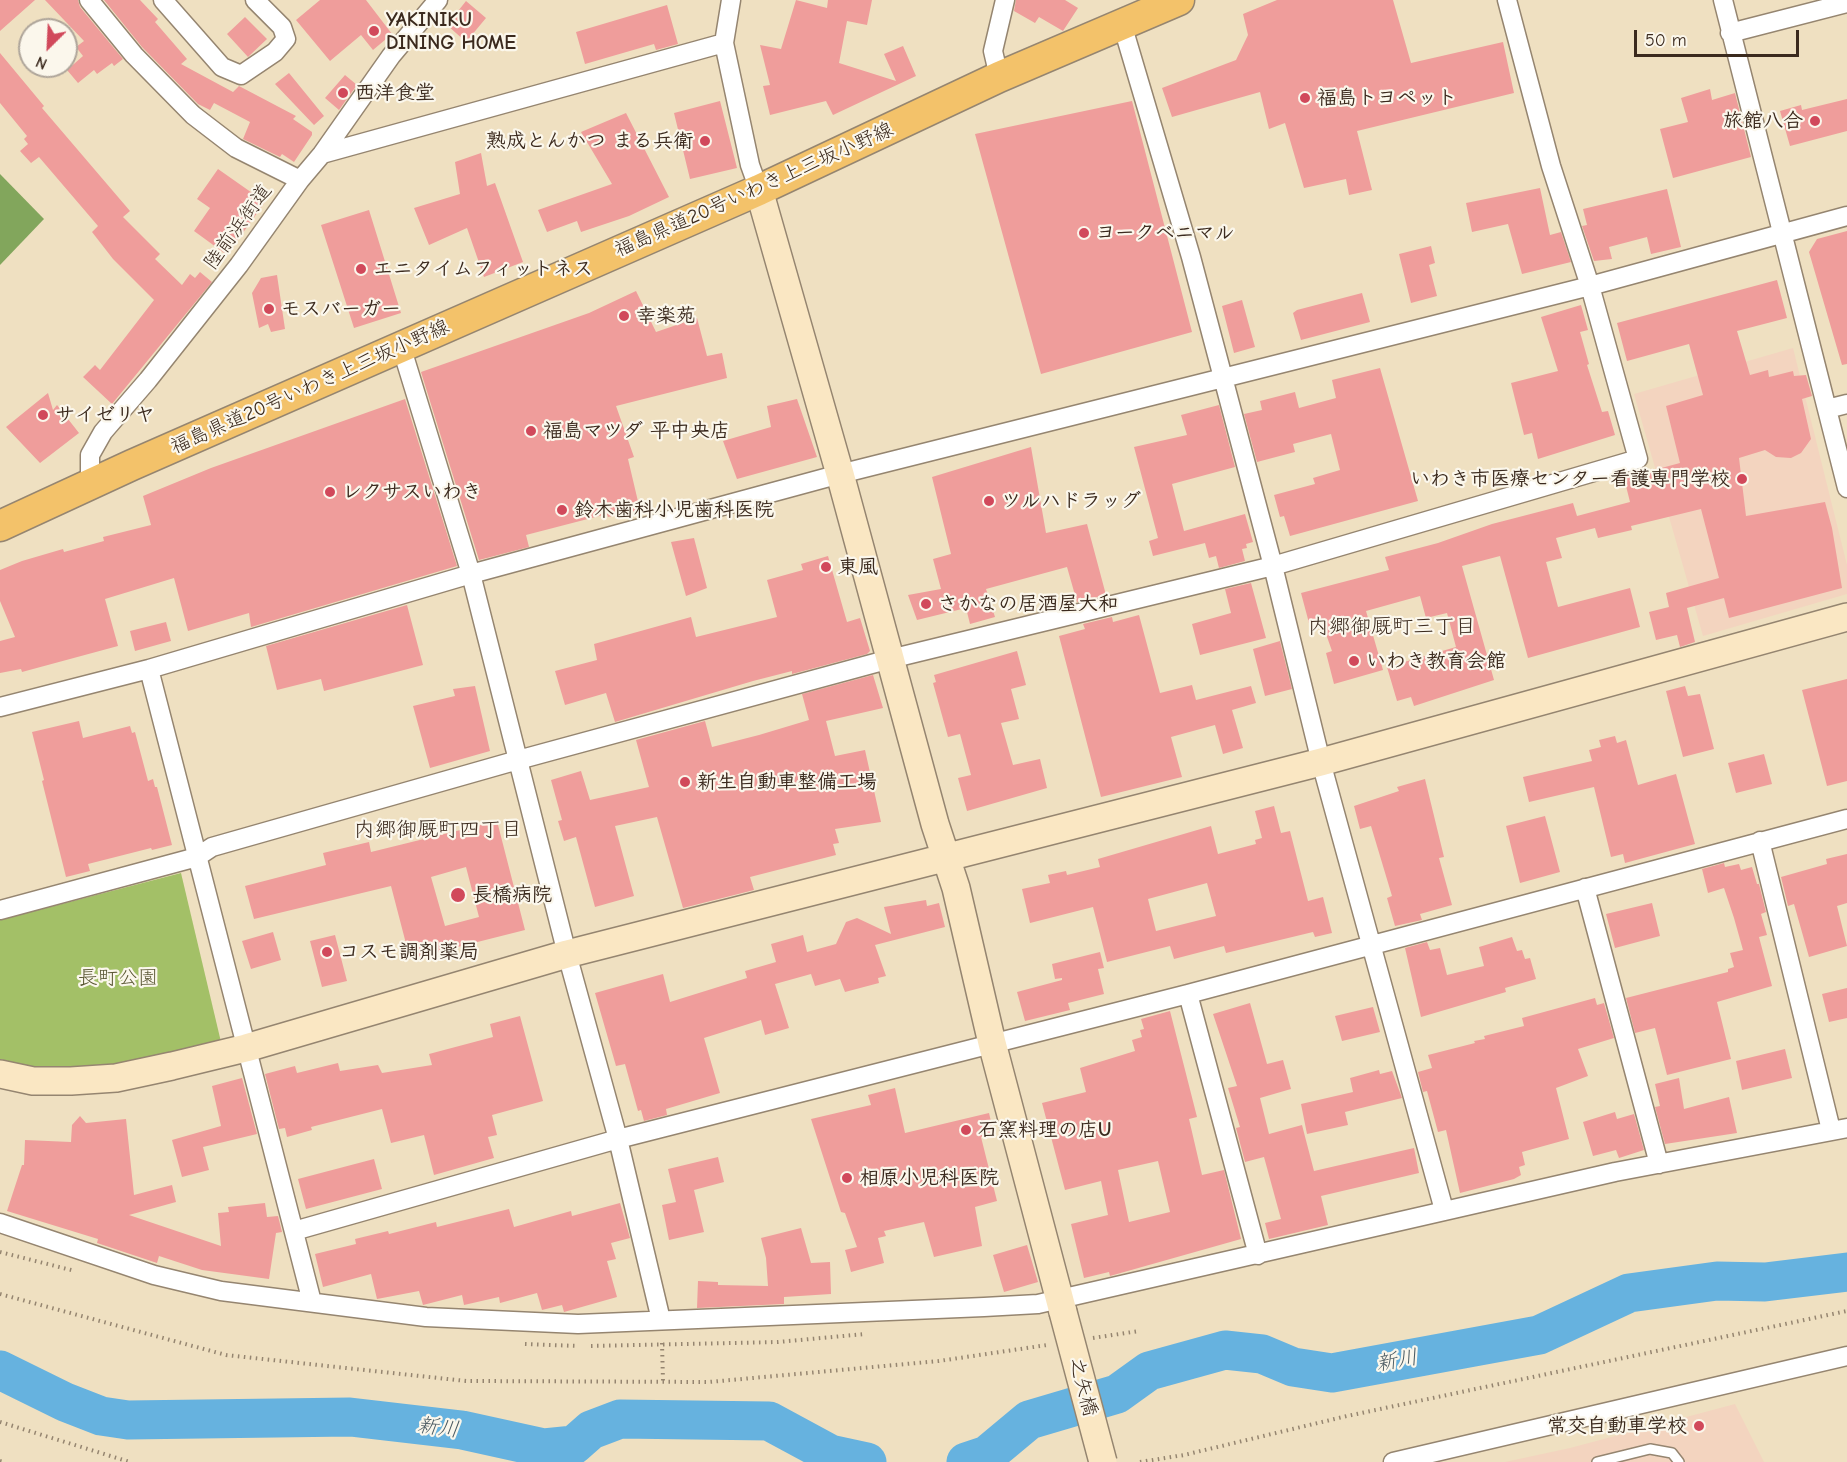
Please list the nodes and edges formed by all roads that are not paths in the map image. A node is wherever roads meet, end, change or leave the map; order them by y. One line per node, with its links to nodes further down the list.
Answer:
1 (89, 0): 16 (street)
2 (163, 0): 3 (street)
3 (255, 0)
4 (731, 0): 13 (street)
5 (1005, 0): 14 (street)
6 (1179, 0): 11 (main road, 福島県道20号いわき上三坂小野線)
7 (1507, 0): 20 (street)
8 (1723, 0): 12 (street)
9 (1847, 3): 12 (street)
10 (427, 4): 15 (street, 陸前浜街道)
11 (1122, 24): 14 (main road, 福島県道20号いわき上三坂小野線); 22 (street)
12 (1730, 33): 19 (street)
13 (723, 43): 15 (street); 17 (street)
14 (999, 77): 17 (main road, 福島県道20号いわき上三坂小野線)
15 (322, 154): 16 (street, 陸前浜街道)
16 (300, 180): 26 (street, 陸前浜街道)
17 (759, 190): 21 (main road, 福島県道20号いわき上三坂小野線); 25 (street, 之矢橋)
18 (1847, 216): 19 (street)
19 (1782, 234): 20 (street); 24 (street)
20 (1590, 286): 22 (street); 29 (street)
21 (401, 346): 26 (main road, 福島県道20号いわき上三坂小野線); 30 (street)
22 (1223, 379): 25 (street); 29 (street)
23 (1847, 404): 24 (street)
24 (1827, 410): 27 (street)
25 (840, 474): 30 (street); 32 (street, 之矢橋)
26 (90, 485): 28 (main road, 福島県道20号いわき上三坂小野線)
27 (1847, 488)
28 (0, 526)
29 (1273, 566): 32 (street); 36 (street)
30 (471, 574): 33 (street); 35 (street)
31 (1847, 617): 36 (street)
32 (890, 659): 35 (street); 40 (street, 之矢橋)
33 (149, 669): 34 (street); 39 (street)
34 (0, 707)
35 (518, 760): 39 (street); 44 (street)
36 (1321, 762): 40 (street); 43 (street)
37 (1847, 819): 38 (street)
38 (1760, 841): 41 (street); 49 (street)
39 (197, 857): 42 (street); 47 (street)
40 (945, 858): 44 (street); 46 (street, 之矢橋)
41 (1586, 888): 43 (street); 51 (street)
42 (0, 910)
43 (1374, 945): 45 (street); 52 (street)
44 (567, 954): 47 (street); 50 (street)
45 (1188, 994): 46 (street); 55 (street)
46 (992, 1043): 50 (street); 57 (street, 之矢橋)
47 (246, 1048): 48 (street); 54 (street)
48 (0, 1074)
49 (1839, 1129): 51 (street)
50 (618, 1139): 54 (street); 58 (street)
51 (1659, 1164): 52 (street)
52 (1444, 1210): 55 (street)
53 (0, 1223): 56 (street)
54 (294, 1231): 56 (street)
55 (1258, 1255): 57 (street)
56 (312, 1302): 58 (street)
57 (1061, 1305): 58 (street); 60 (street, 之矢橋, bridge)
58 (661, 1320)
59 (1847, 1356): 61 (street)
60 (1103, 1462)
61 (1393, 1462)
62 (1597, 1462): 63 (lane)
63 (1679, 1462)

